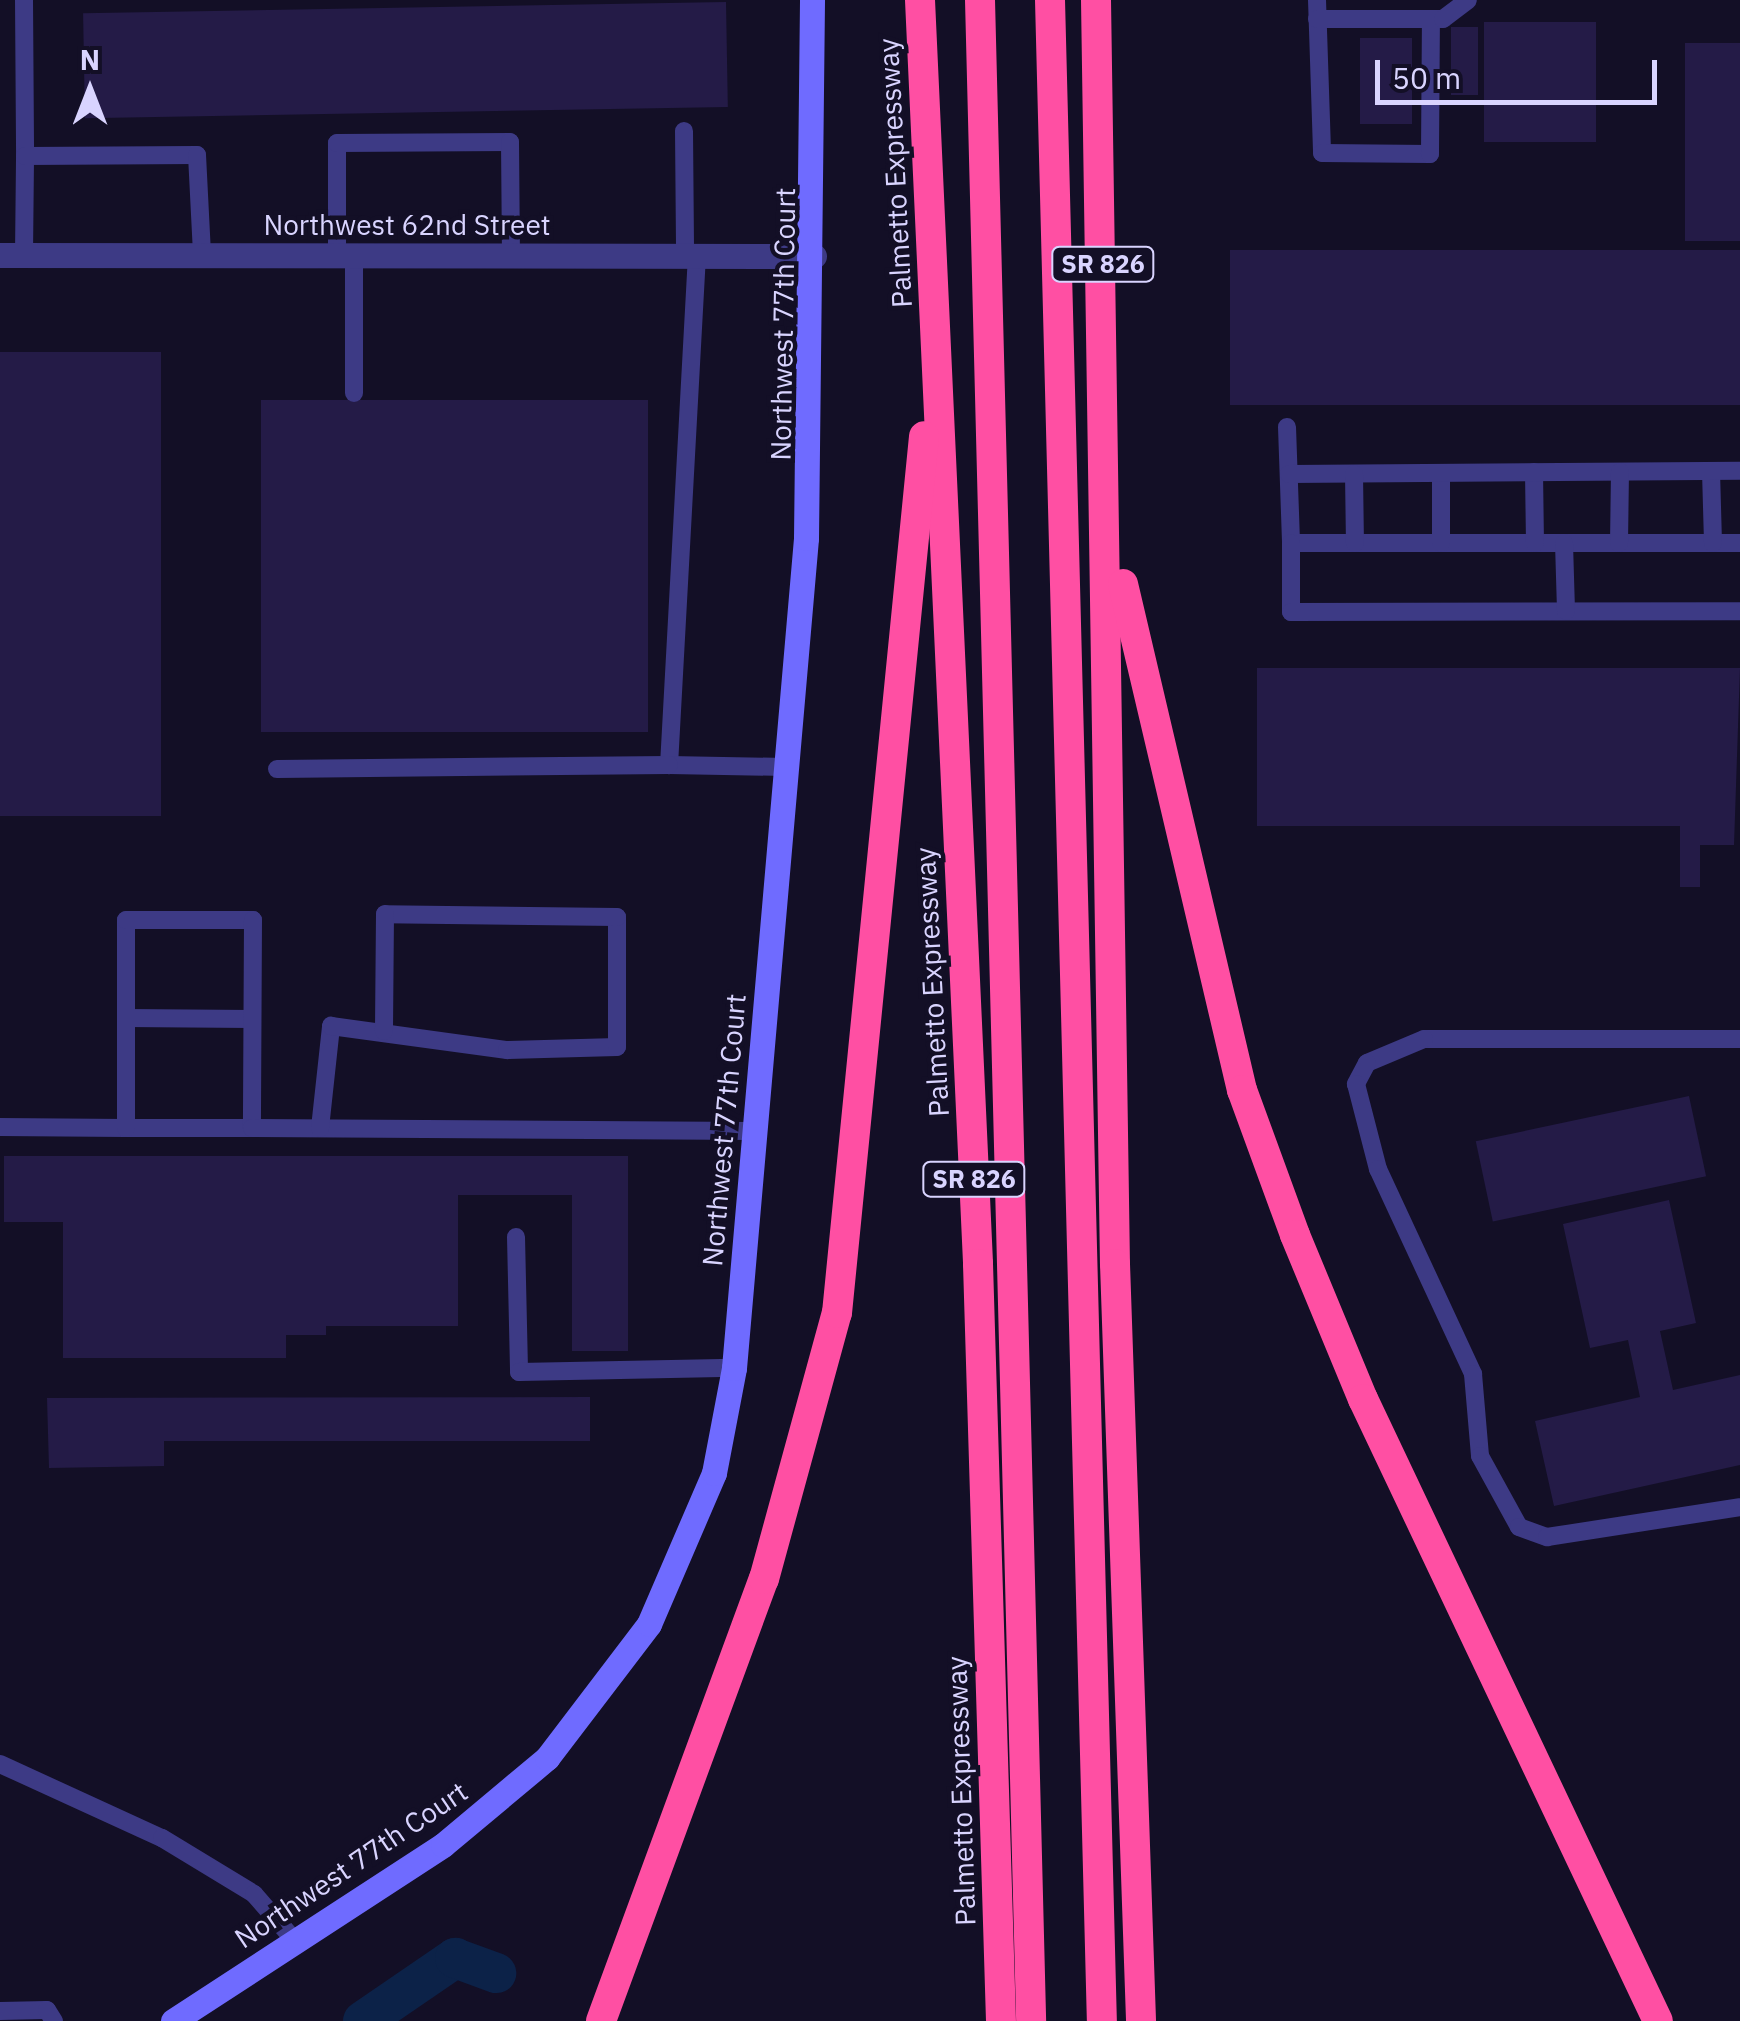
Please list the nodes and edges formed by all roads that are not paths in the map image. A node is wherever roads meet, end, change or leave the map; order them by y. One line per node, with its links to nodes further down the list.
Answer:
1 (24, 0): 11 (lane)
2 (812, 0): 17 (street, Northwest 77th Court)
3 (920, 0): 18 (highway, Palmetto Expressway / SR 826)
4 (980, 0): 61 (highway)
5 (1050, 0): 62 (highway)
6 (1096, 0): 28 (highway, SR 826)
7 (1468, 0): 9 (lane)
8 (1317, 10): 9 (lane); 9 (lane)
9 (1432, 19)
10 (684, 131): 16 (lane)
11 (25, 156): 12 (lane); 13 (lane)
12 (12, 255): 13 (street, Northwest 62nd Street)
13 (202, 255): 14 (street, Northwest 62nd Street)
14 (345, 256): 15 (street, Northwest 62nd Street); 15 (lane); 19 (lane)
15 (512, 256): 16 (street, Northwest 62nd Street)
16 (691, 256): 17 (street, Northwest 62nd Street); 39 (lane)
17 (814, 256): 40 (street, Northwest 77th Court)
18 (934, 338): 59 (highway); 60 (highway, Palmetto Expressway / SR 826)
19 (354, 393)
20 (1287, 427): 26 (lane)
21 (1711, 471): 22 (lane); 24 (lane); 35 (lane)
22 (1740, 471)
23 (1534, 472): 24 (lane); 25 (lane); 32 (lane)
24 (1620, 472): 34 (lane)
25 (1440, 473): 27 (lane); 31 (lane)
26 (1289, 474): 27 (lane); 29 (lane)
27 (1354, 474): 30 (lane)
28 (1110, 528): 63 (highway, SR 826); 64 (highway)
29 (1291, 543): 30 (lane); 37 (lane)
30 (1355, 543): 31 (lane)
31 (1440, 543): 32 (lane)
32 (1535, 543): 33 (lane)
33 (1564, 543): 34 (lane); 37 (lane)
34 (1620, 543): 35 (lane)
35 (1712, 543): 36 (lane)
36 (1740, 543)
37 (1566, 611): 38 (lane)
38 (1740, 611)
39 (669, 765): 40 (lane); 41 (lane)
40 (786, 767): 50 (street, Northwest 77th Court)
41 (277, 768)
42 (126, 1018): 43 (lane); 43 (lane); 47 (lane)
43 (252, 1019): 48 (lane)
44 (384, 1031): 44 (lane); 49 (lane)
45 (1740, 1039): 53 (lane)
46 (0, 1127): 47 (lane)
47 (126, 1128): 48 (lane)
48 (252, 1128): 49 (lane)
49 (320, 1128): 50 (lane)
50 (754, 1131): 52 (street, Northwest 77th Court)
51 (516, 1237): 52 (lane)
52 (734, 1368): 55 (street, Northwest 77th Court)
53 (1740, 1507)
54 (0, 1764): 55 (lane)
55 (294, 1941): 58 (street, Northwest 77th Court)
56 (0, 2011): 57 (lane)
57 (54, 2021)
58 (174, 2021)
59 (601, 2021)
60 (1001, 2021)
61 (1030, 2021)
62 (1102, 2021)
63 (1140, 2021)
64 (1658, 2021)

